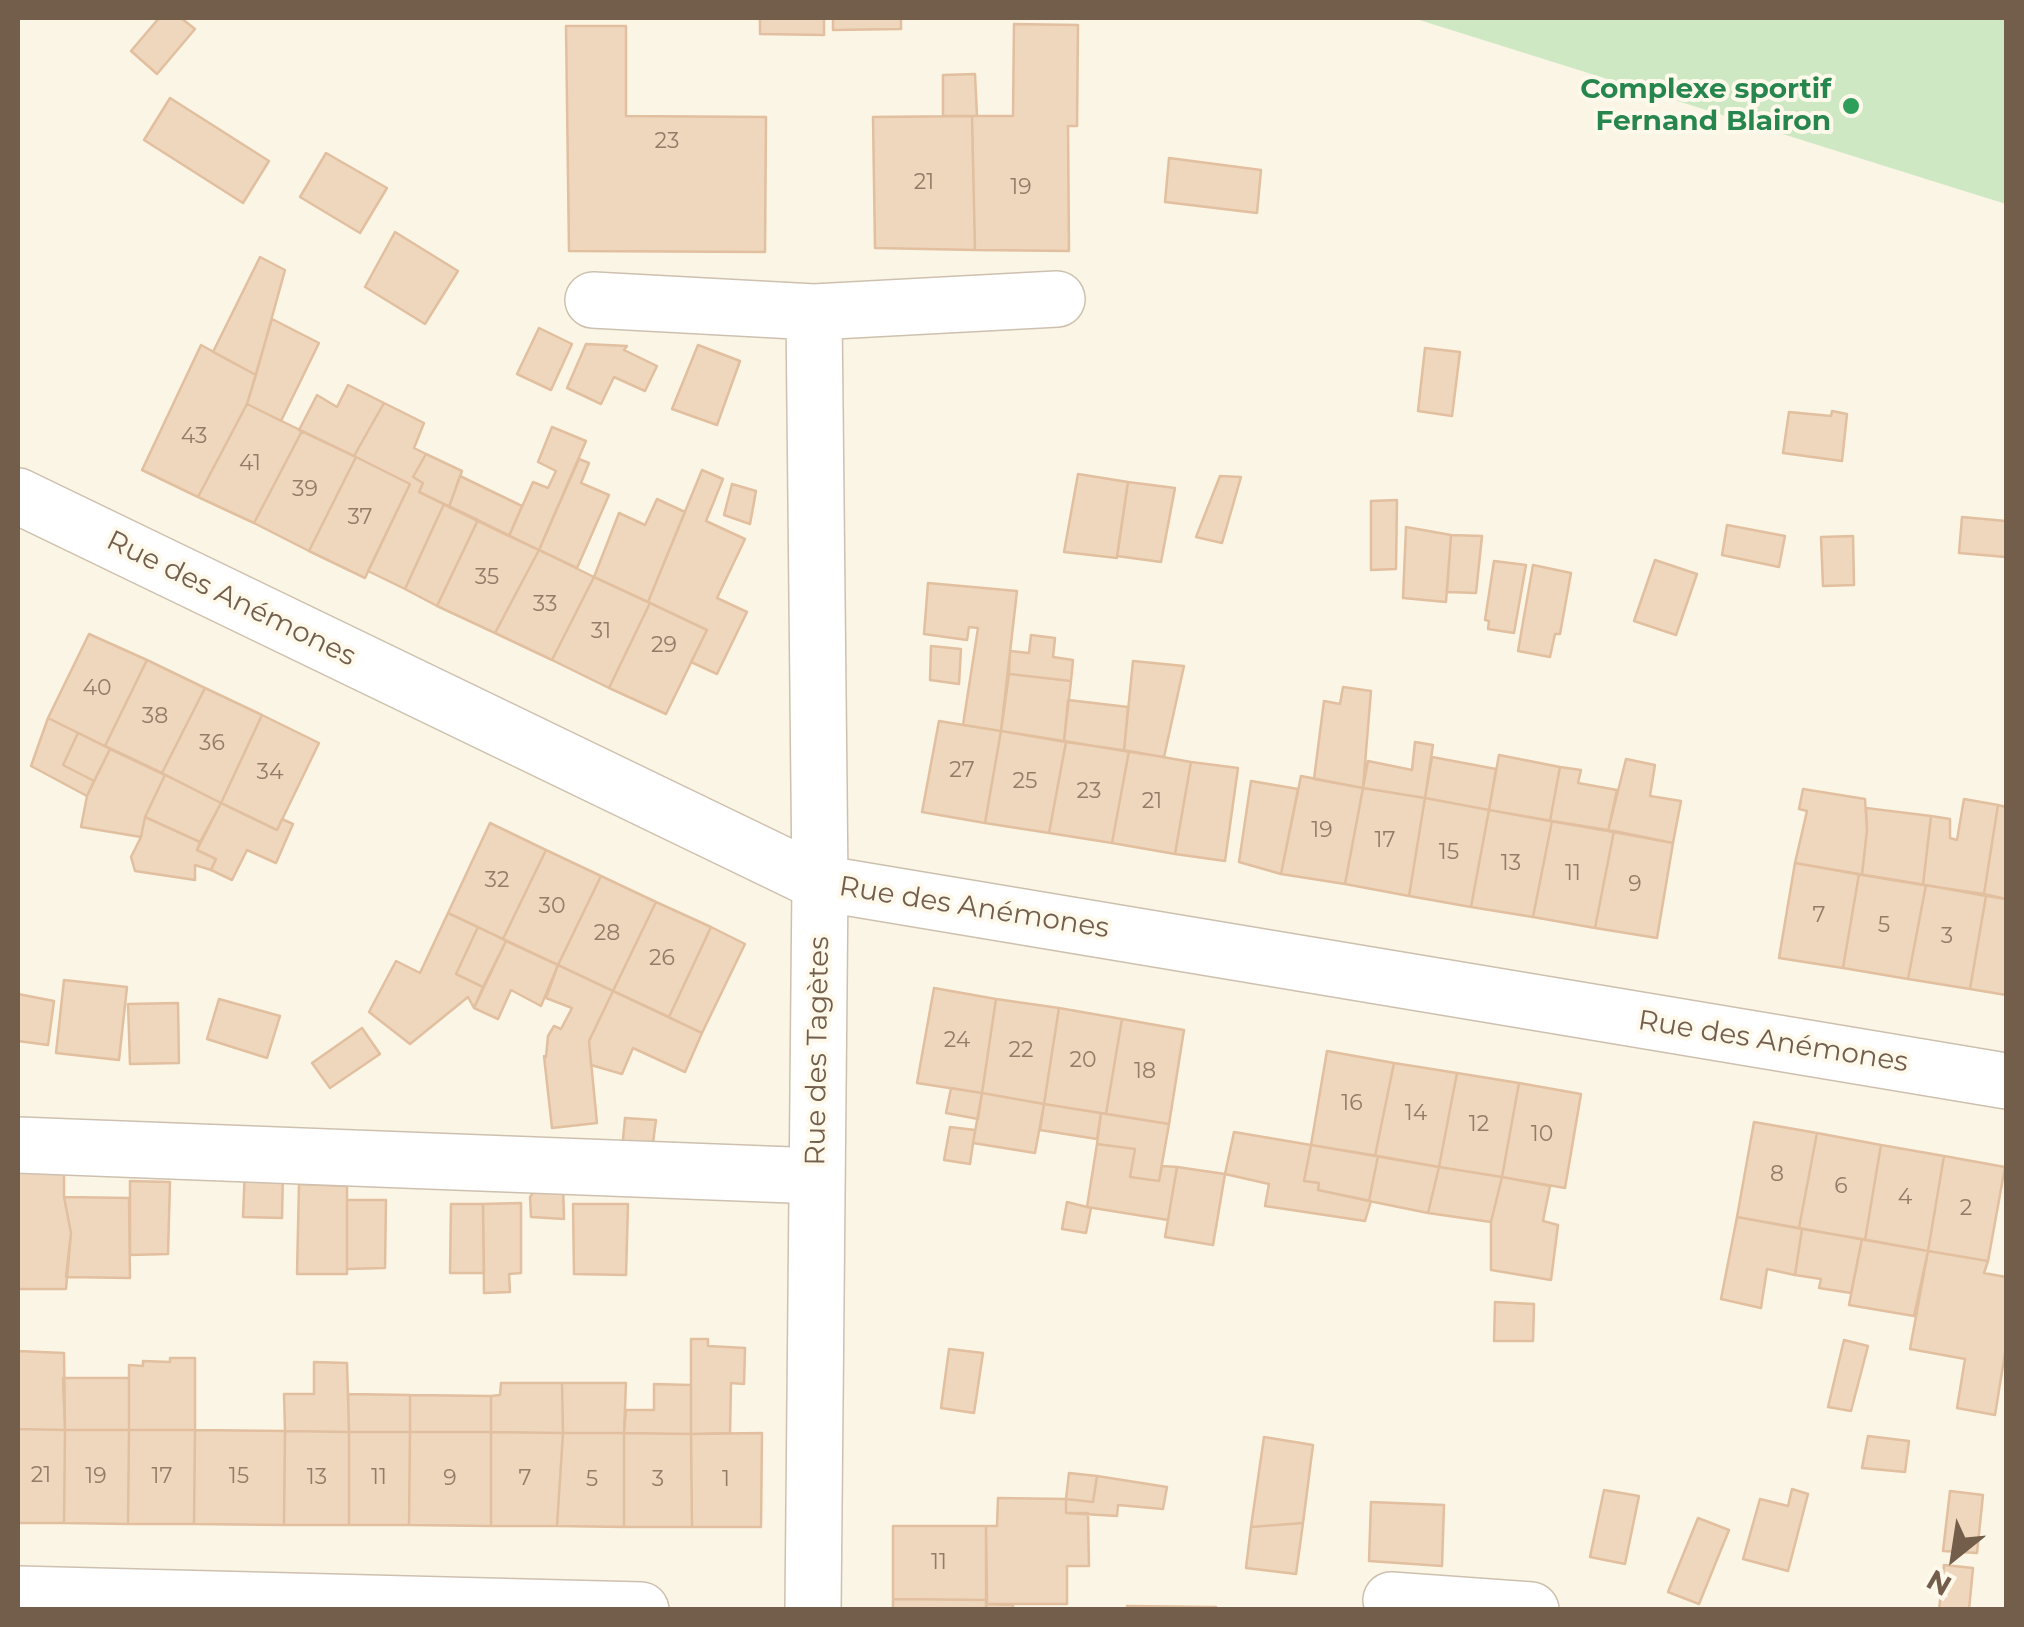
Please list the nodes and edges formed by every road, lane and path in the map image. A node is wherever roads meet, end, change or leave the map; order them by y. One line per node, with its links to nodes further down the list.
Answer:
1 (1057, 299): 3 (street)
2 (592, 300): 3 (street)
3 (814, 312): 5 (street, Rue des Tagètes)
4 (18, 496): 5 (street, Rue des Anémones)
5 (820, 883): 6 (street, Rue des Anémones); 8 (street, Rue des Tagètes)
6 (2006, 1081)
7 (18, 1145): 8 (street)
8 (816, 1176): 12 (street, Rue des Tagètes)
9 (18, 1594): 11 (street)
10 (1391, 1600): 13 (street)
11 (641, 1610)
12 (813, 1610)
13 (1531, 1610)

